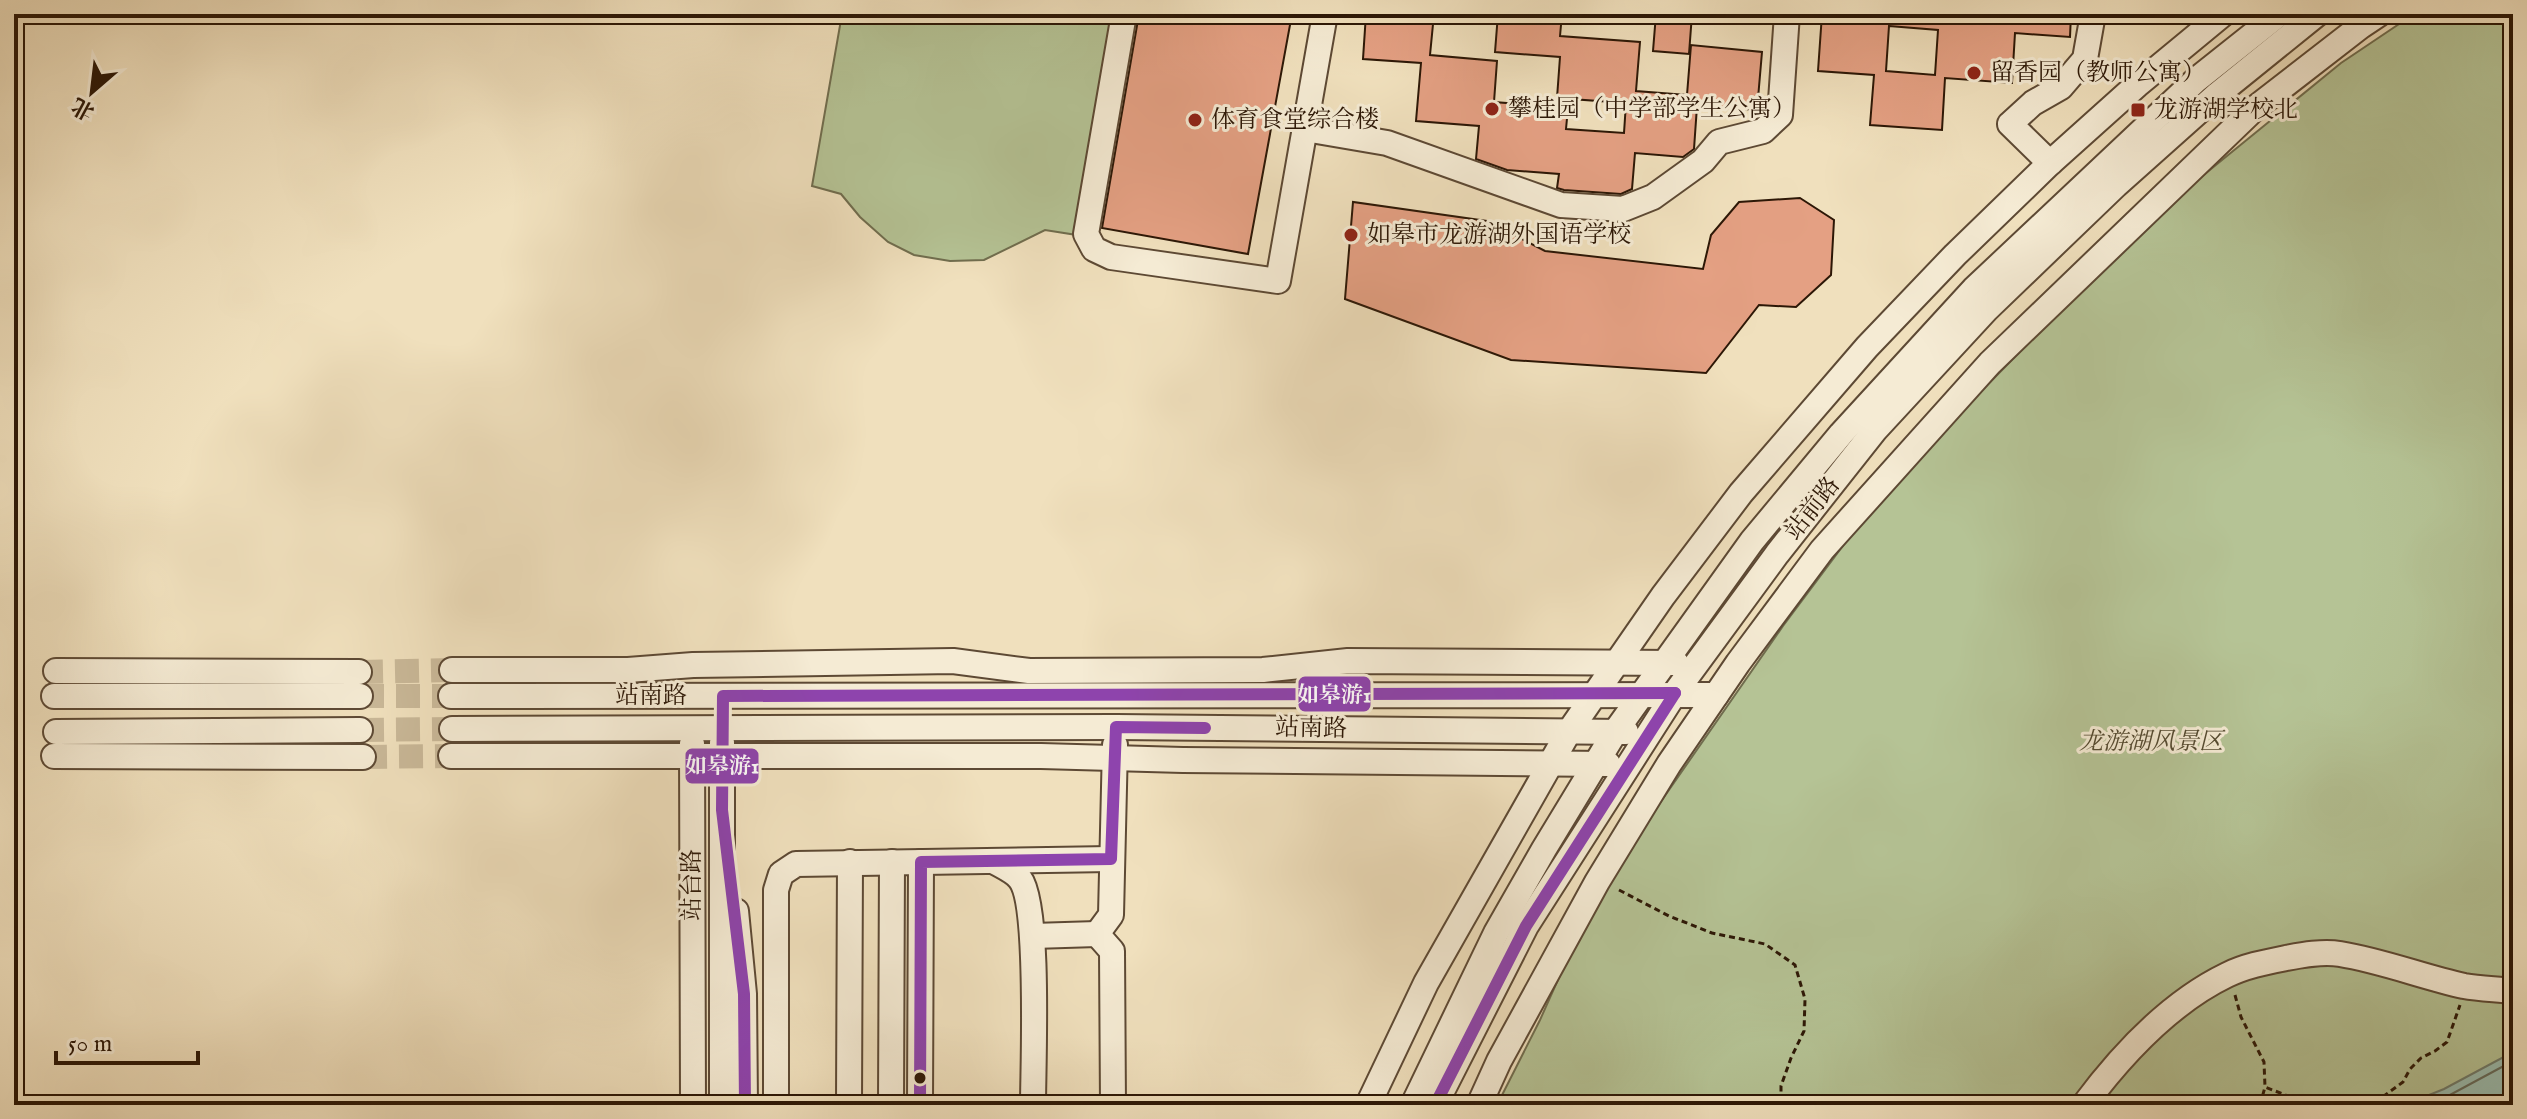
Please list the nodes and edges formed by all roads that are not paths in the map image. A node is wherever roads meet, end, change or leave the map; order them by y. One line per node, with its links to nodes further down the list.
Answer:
1 (1124, 14): 9 (street)
2 (1325, 14): 9 (street)
3 (1787, 14): 9 (street)
4 (2093, 14): 10 (street)
5 (2223, 14): 10 (street)
6 (2279, 14): 12 (street, 站前路)
7 (2317, 14): 13 (street, 站前路)
8 (2379, 14): 14 (street)
9 (1305, 129)
10 (2050, 163): 11 (street)
11 (1617, 661): 12 (street); 16 (street); 20 (street)
12 (1663, 662): 13 (street); 21 (street, 站前路)
13 (1697, 663): 14 (street); 22 (street, 站前路)
14 (1738, 663): 23 (street)
15 (693, 665): 16 (street); 17 (street); 27 (street, 站台路)
16 (723, 665): 28 (street)
17 (452, 670)
18 (56, 671): 19 (street)
19 (359, 672)
20 (1595, 693): 21 (street, 站南路); 28 (street, 站南路); 37 (street)
21 (1641, 693): 22 (street, 站南路); 34 (street, 站前路)
22 (1675, 693): 23 (street, 站南路); 35 (street, 站前路)
23 (1716, 695): 36 (street)
24 (54, 696): 25 (street)
25 (360, 696)
26 (451, 696): 27 (street, 站南路)
27 (693, 696): 28 (street, 站南路); 31 (street, 站台路)
28 (723, 696): 32 (street)
29 (1116, 727): 32 (street, 站南路); 37 (street, 站南路); 42 (street)
30 (452, 729): 31 (street, 站南路)
31 (692, 729): 32 (street, 站南路); 40 (street, 站台路)
32 (722, 729): 41 (street)
33 (360, 730): 39 (street)
34 (1615, 732): 35 (street, 站南路); 37 (street, 站南路); 44 (street, 站前路)
35 (1650, 732): 36 (street, 站南路); 46 (street, 站前路)
36 (1690, 732): 45 (street)
37 (1568, 733): 43 (street)
38 (451, 756): 40 (street)
39 (363, 757)
40 (691, 757): 41 (street); 56 (street, 站台路)
41 (722, 757): 42 (street); 47 (street)
42 (1113, 759): 43 (street); 48 (street)
43 (1550, 764): 44 (street); 65 (street)
44 (1595, 764): 46 (street); 66 (street, 站前路)
45 (1669, 764): 46 (street); 68 (street)
46 (1629, 765): 67 (street, 站前路)
47 (722, 810): 57 (street); 58 (street)
48 (1111, 859): 52 (street); 53 (street)
49 (850, 862): 50 (street); 59 (street); 60 (street)
50 (892, 862): 51 (street); 61 (street)
51 (921, 862): 52 (street); 62 (street)
52 (995, 862): 54 (street)
53 (1097, 934): 54 (street); 64 (street)
54 (1033, 936): 63 (street)
55 (2513, 991): 69 (street)
56 (693, 1105)
57 (722, 1105)
58 (745, 1105)
59 (776, 1105)
60 (849, 1105)
61 (891, 1105)
62 (920, 1105)
63 (1033, 1105)
64 (1113, 1105)
65 (1368, 1105)
66 (1413, 1105)
67 (1435, 1105)
68 (1479, 1105)
69 (2084, 1105)

